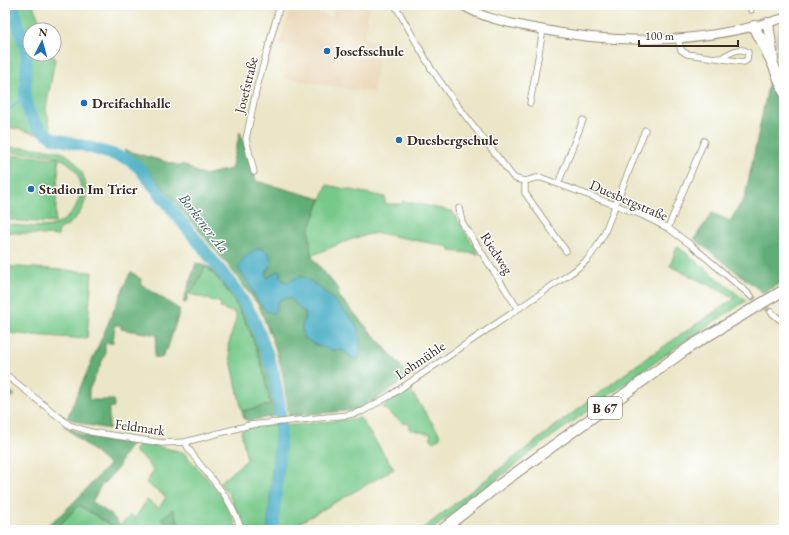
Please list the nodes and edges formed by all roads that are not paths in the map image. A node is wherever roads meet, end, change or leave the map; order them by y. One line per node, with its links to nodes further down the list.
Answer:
1 (280, 5): 16 (street, Josefstraße)
2 (395, 5): 17 (street)
3 (462, 5): 7 (main road)
4 (784, 18): 5 (main road)
5 (768, 23): 6 (main road); 10 (highway)
6 (754, 26): 8 (main road); 10 (highway)
7 (543, 30): 8 (main road); 12 (street)
8 (678, 39): 9 (street)
9 (720, 58)
10 (773, 64): 11 (highway)
11 (784, 92)
12 (530, 103)
13 (583, 120): 18 (street)
14 (645, 130): 19 (street, Lohmühle)
15 (704, 141): 21 (street)
16 (254, 172)
17 (525, 181): 18 (street, Duesbergstraße); 22 (street)
18 (558, 184): 19 (street, Duesbergstraße)
19 (616, 205): 21 (street, Duesbergstraße); 26 (street, Lohmühle)
20 (459, 208): 26 (street, Riedweg)
21 (668, 228): 24 (street, Duesbergstraße)
22 (566, 251)
23 (784, 290): 25 (highway, B 67)
24 (752, 296)
25 (779, 296): 32 (highway, B 67); 33 (highway, B 67)
26 (518, 309): 30 (street, Lohmühle)
27 (771, 312): 28 (street)
28 (784, 323)
29 (5, 374): 30 (street, Feldmark)
30 (185, 442): 31 (street)
31 (242, 530)
32 (442, 530)
33 (451, 530)

